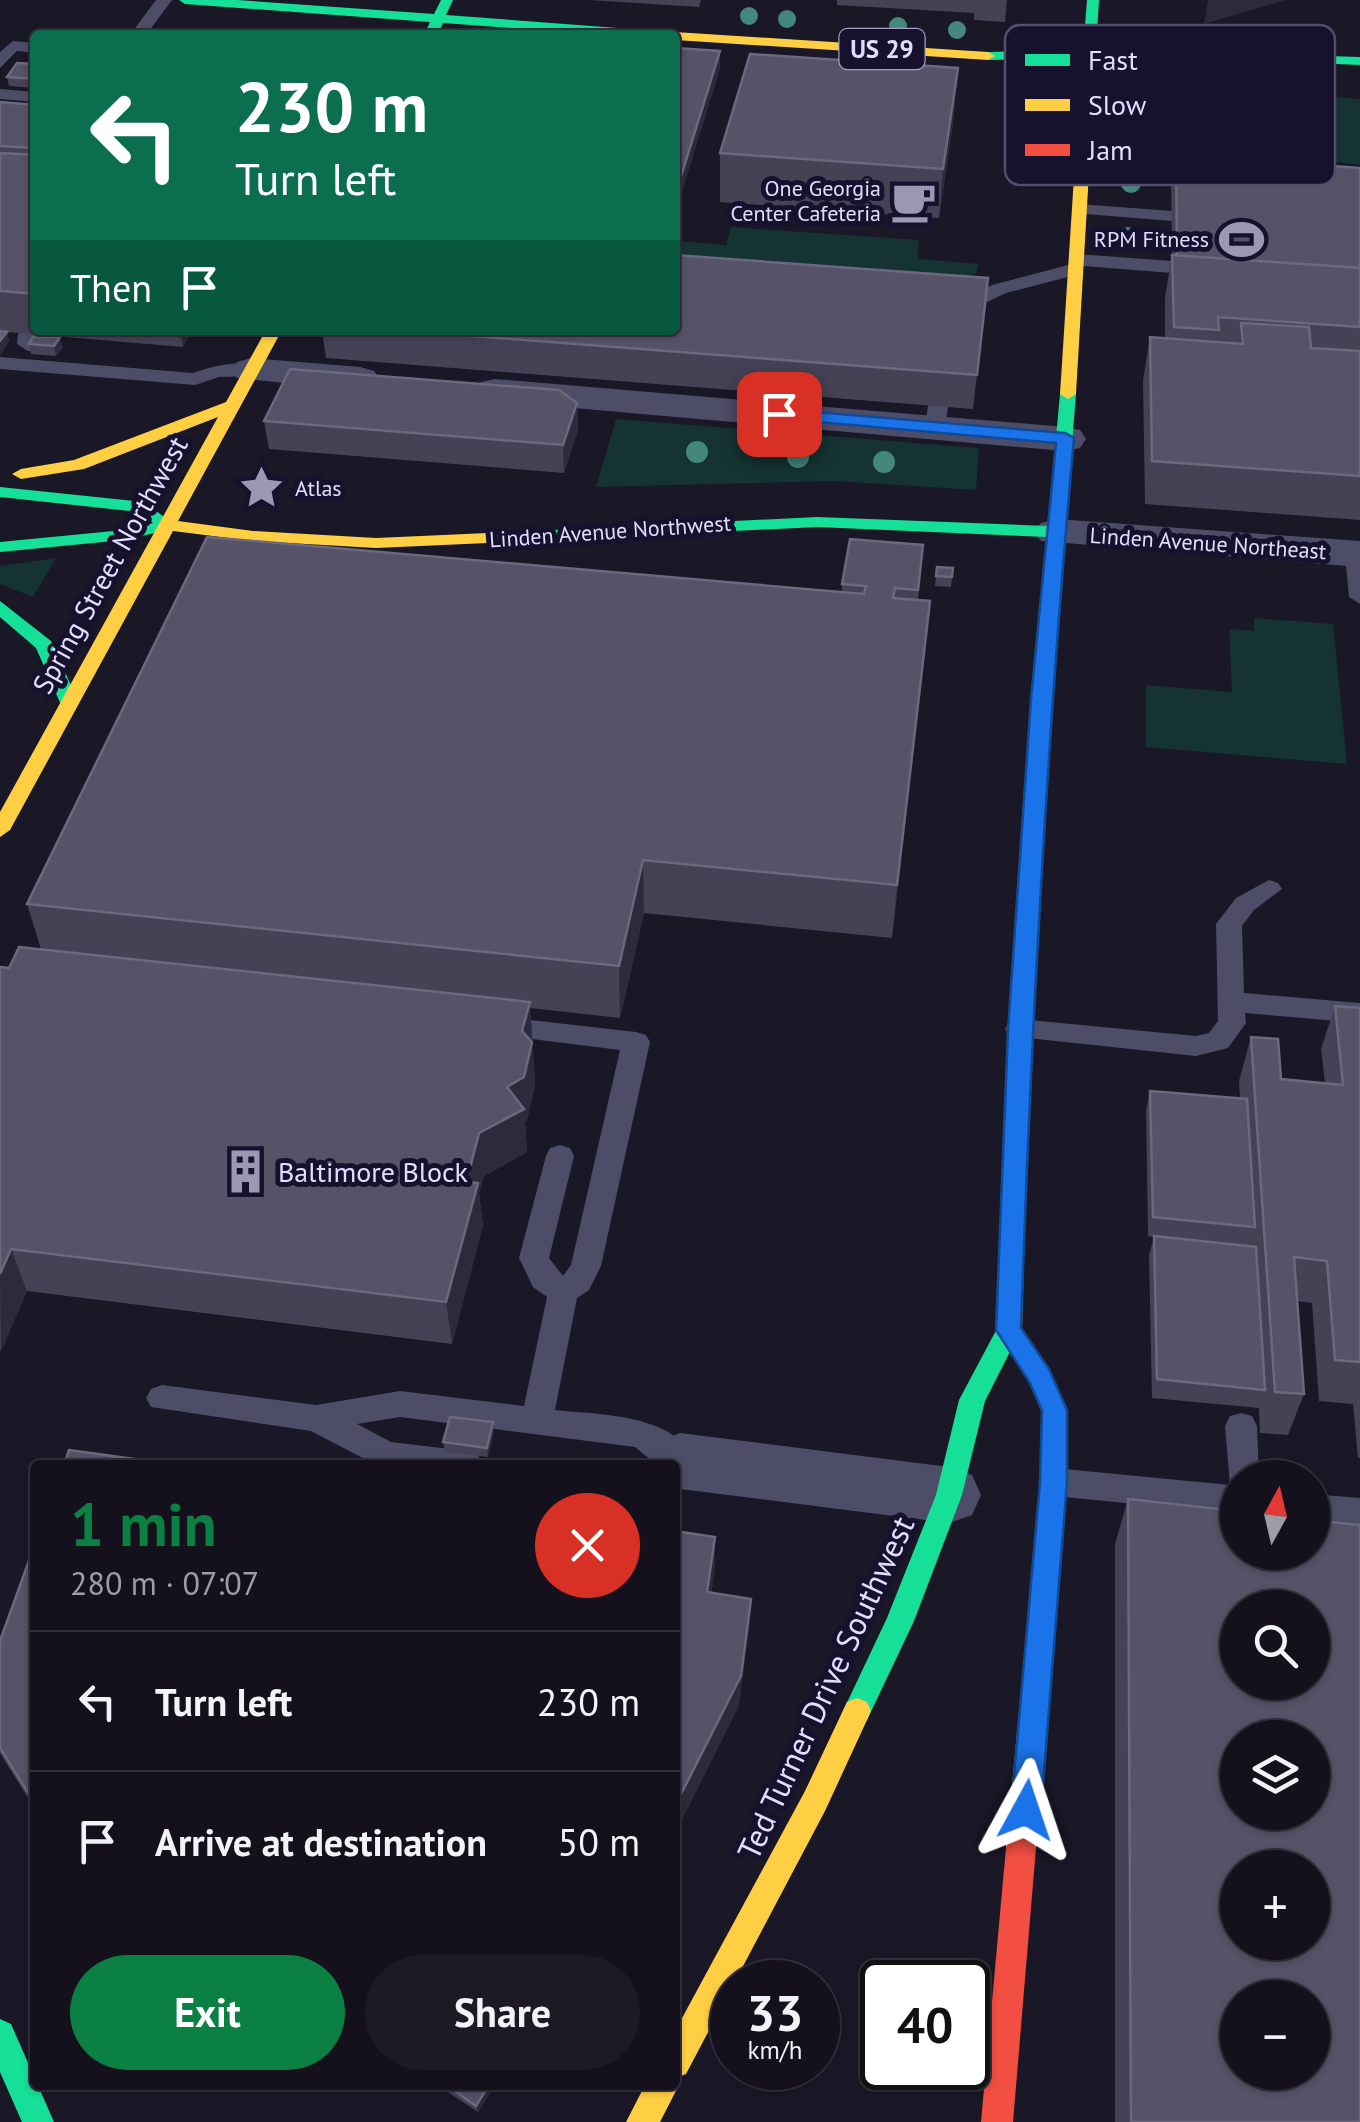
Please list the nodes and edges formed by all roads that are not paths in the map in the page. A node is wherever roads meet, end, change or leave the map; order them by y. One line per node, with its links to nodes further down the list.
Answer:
1 (164, 0): 7 (lane)
2 (185, 0): 4 (main road)
3 (1093, 0): 6 (main road)
4 (335, 6): 5 (main road)
5 (438, 19): 8 (main road)
6 (1091, 25)
7 (142, 30)
8 (589, 30)
9 (688, 41): 11 (main road, US 29)
10 (30, 48): 14 (lane)
11 (1005, 57)
12 (1335, 60): 13 (main road, US 29)
13 (1360, 61)
14 (0, 63)
15 (0, 94): 16 (lane)
16 (30, 97)
17 (1081, 185): 18 (main road)
18 (1079, 209): 19 (lane); 20 (main road)
19 (1172, 216)
20 (1076, 264): 21 (lane); 22 (lane); 30 (main road)
21 (1172, 267)
22 (957, 308)
23 (269, 335): 26 (main road, Spring Street Northwest)
24 (61, 349): 26 (lane)
25 (0, 363): 26 (lane)
26 (233, 371): 27 (street); 29 (main road, Spring Street Northwest)
27 (392, 382)
28 (449, 387): 30 (street)
29 (231, 406): 31 (main road); 33 (main road, Spring Street Northwest)
30 (1065, 438): 34 (main road)
31 (0, 475)
32 (0, 492): 33 (main road)
33 (166, 526): 34 (main road, Linden Avenue Northwest); 35 (main road); 39 (main road, Spring Street Northwest)
34 (1056, 532): 36 (street, Linden Avenue Northeast); 45 (main road)
35 (0, 547)
36 (1358, 554): 37 (lane)
37 (1360, 597)
38 (0, 606): 39 (main road)
39 (69, 703): 40 (main road, Spring Street Northwest)
40 (0, 830)
41 (1269, 889): 42 (lane)
42 (1231, 1002): 43 (lane); 45 (lane)
43 (1360, 1013)
44 (463, 1023): 47 (lane)
45 (1020, 1030): 48 (main road)
46 (560, 1156): 47 (lane)
47 (564, 1292): 51 (lane)
48 (1009, 1330): 57 (main road); 58 (main road, Ted Turner Drive Southwest)
49 (162, 1398): 50 (lane)
50 (316, 1418): 51 (lane); 53 (lane)
51 (537, 1420): 54 (lane)
52 (1241, 1426): 55 (lane)
53 (426, 1460)
54 (672, 1460)
55 (1242, 1460)
56 (680, 1463): 58 (street)
57 (1054, 1482): 59 (lane); 67 (main road)
58 (949, 1495): 63 (main road, Ted Turner Drive Southwest)
59 (1220, 1498)
60 (1330, 1510): 61 (lane)
61 (1360, 1512)
62 (0, 2035): 65 (main road)
63 (680, 2054)
64 (660, 2090): 66 (main road)
65 (38, 2122)
66 (642, 2122)
67 (997, 2122)

